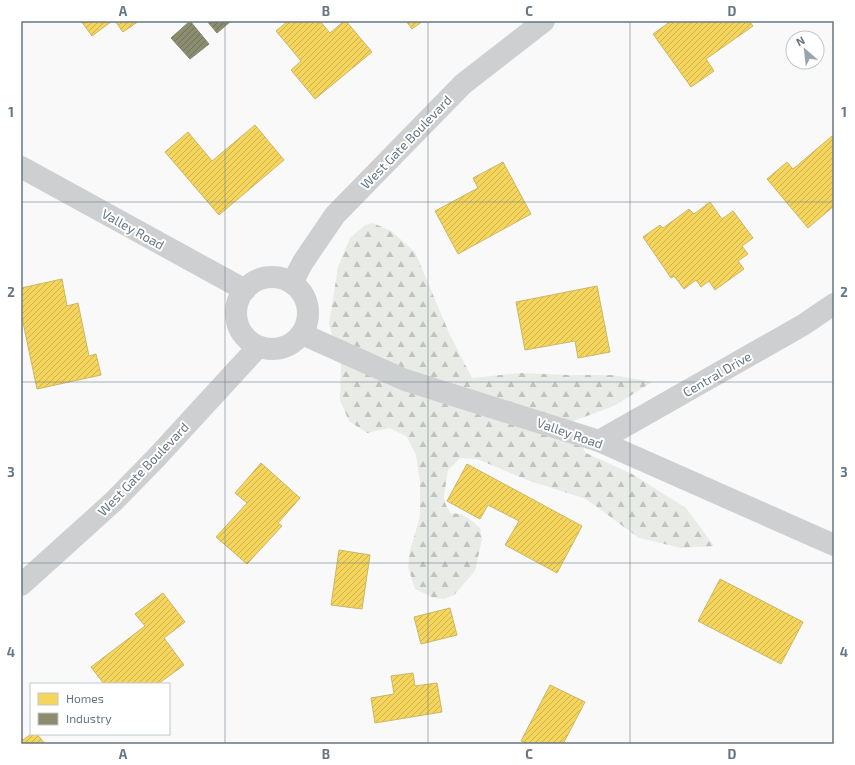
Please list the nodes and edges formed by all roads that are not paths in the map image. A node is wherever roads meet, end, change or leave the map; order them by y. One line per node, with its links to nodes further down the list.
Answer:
1 (544, 21): 3 (street, West Gate Boulevard)
2 (21, 167): 4 (street, Valley Road)
3 (292, 283): 4 (street); 6 (street)
4 (245, 290): 7 (street)
5 (834, 304): 8 (street, Central Drive)
6 (302, 334): 7 (street); 8 (street, Valley Road)
7 (258, 346): 10 (street, West Gate Boulevard)
8 (599, 441): 9 (street, Valley Road)
9 (834, 545)
10 (21, 585)

